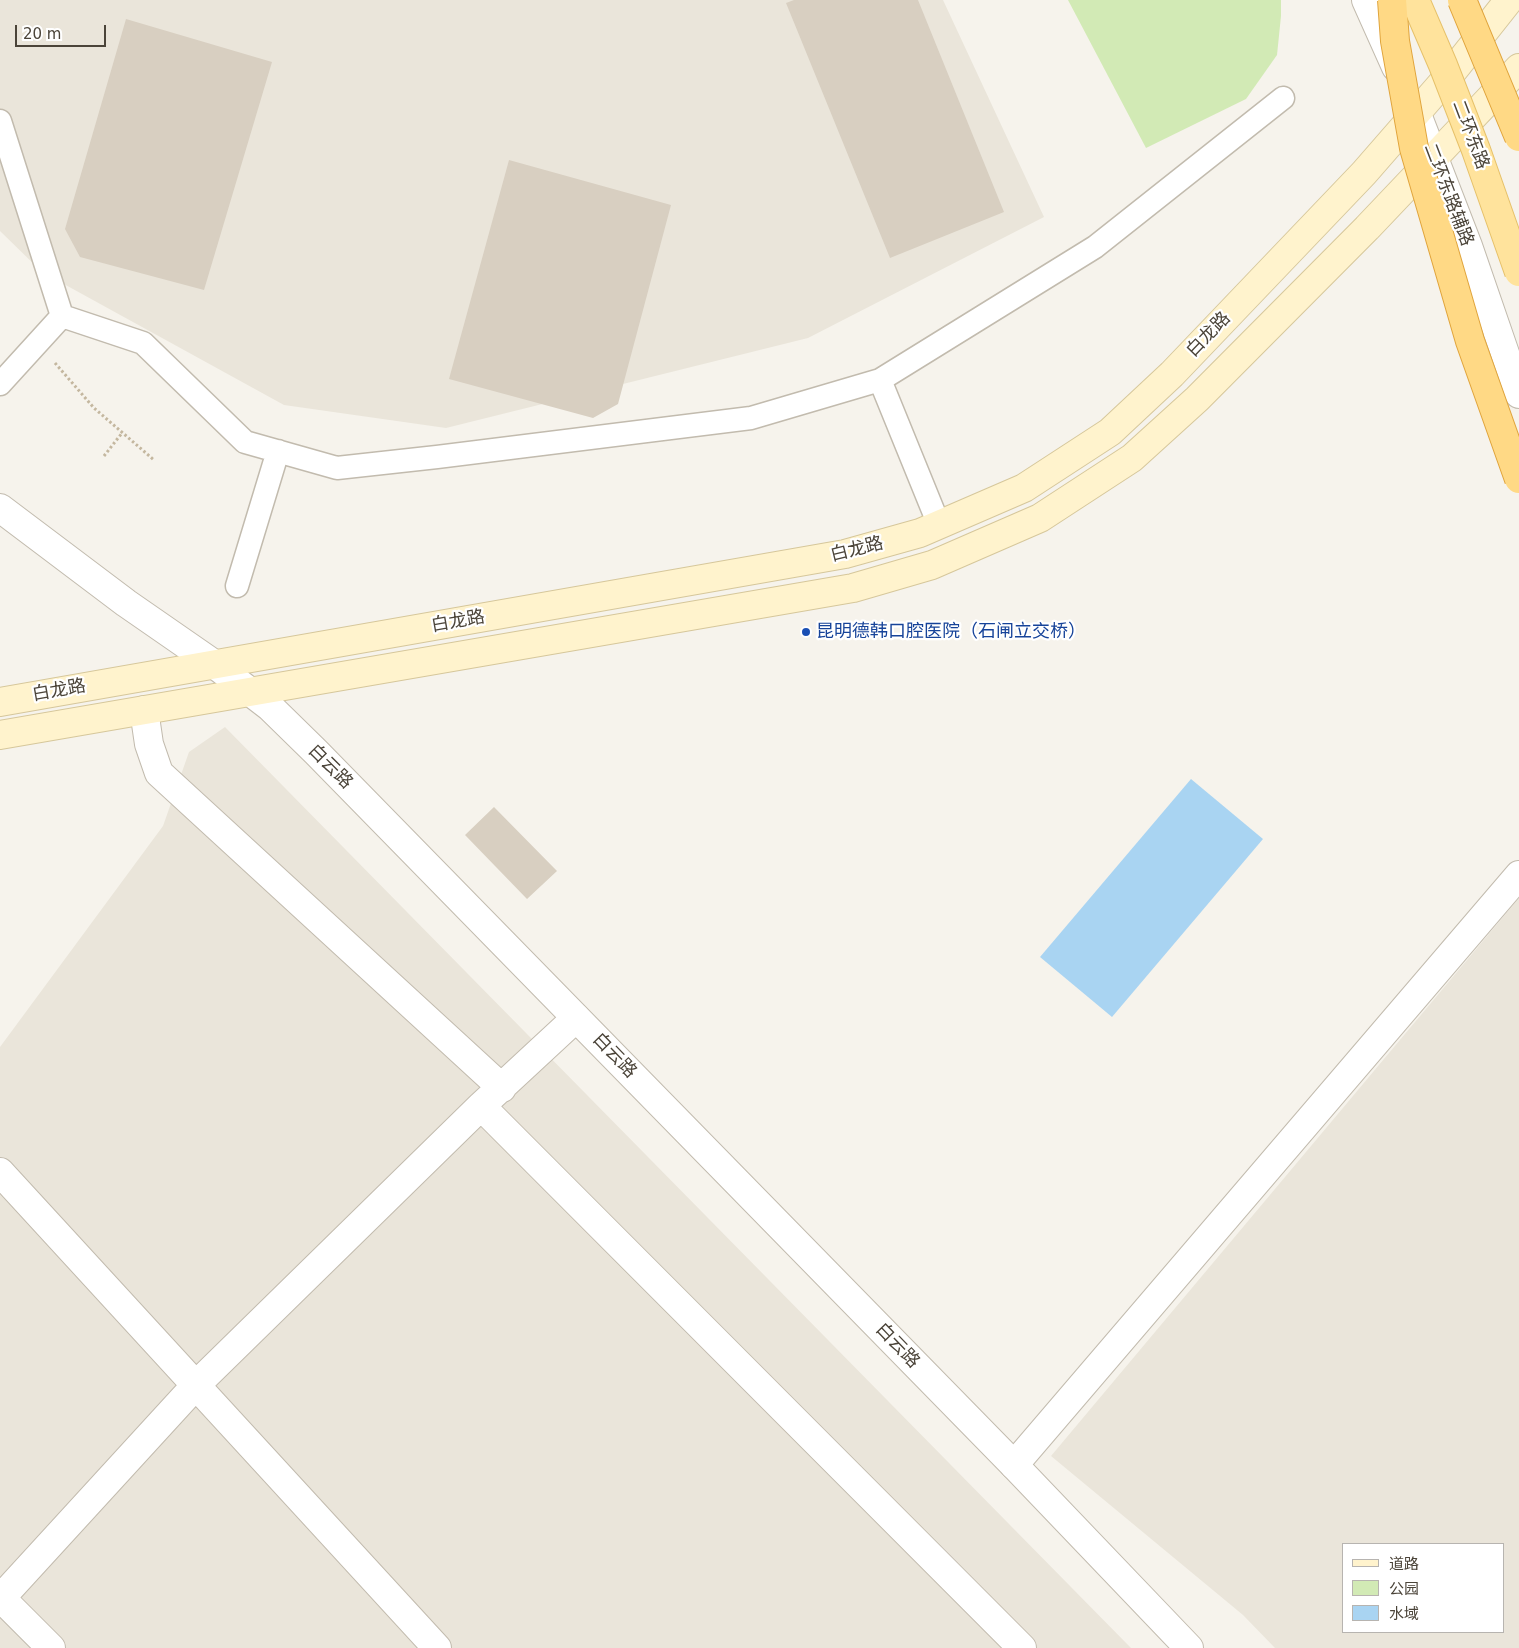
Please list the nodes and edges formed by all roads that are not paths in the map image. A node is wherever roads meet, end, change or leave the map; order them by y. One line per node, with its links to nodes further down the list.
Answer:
1 (1366, 0): 8 (street, 二环东路辅路)
2 (1392, 0): 19 (highway, bridge)
3 (1415, 0): 13 (main road, 二环东路, bridge)
4 (1461, 0): 10 (highway, bridge); 11 (main road, bridge)
5 (1509, 0): 8 (main road, 白龙路)
6 (1519, 68): 12 (main road, 白龙路)
7 (1283, 98): 15 (street)
8 (1416, 114): 12 (street, 二环东路辅路); 21 (main road, 白龙路)
9 (0, 121): 14 (street)
10 (1519, 137)
11 (1519, 146)
12 (1434, 158): 17 (street, 二环东路辅路); 24 (main road, 白龙路)
13 (1519, 272)
14 (62, 316): 16 (street); 18 (street)
15 (880, 380): 18 (street); 21 (street)
16 (0, 384)
17 (1519, 394)
18 (278, 451): 22 (street)
19 (1519, 479)
20 (0, 508): 23 (street, 白云路)
21 (939, 525): 23 (main road, 白龙路)
22 (237, 586)
23 (214, 664): 24 (street, 白云路); 25 (main road, 白龙路)
24 (250, 692): 26 (main road, 白龙路); 29 (street, 白云路)
25 (0, 702)
26 (144, 710): 27 (main road, 白龙路); 30 (street)
27 (0, 735)
28 (1519, 875): 34 (street)
29 (576, 1018): 30 (street); 34 (street, 白云路)
30 (502, 1088): 31 (street)
31 (481, 1106): 33 (street); 38 (street)
32 (0, 1172): 33 (street)
33 (196, 1385): 35 (street); 37 (street)
34 (1014, 1465): 39 (street, 白云路)
35 (0, 1598): 36 (street)
36 (51, 1648)
37 (438, 1648)
38 (1022, 1648)
39 (1189, 1648)

